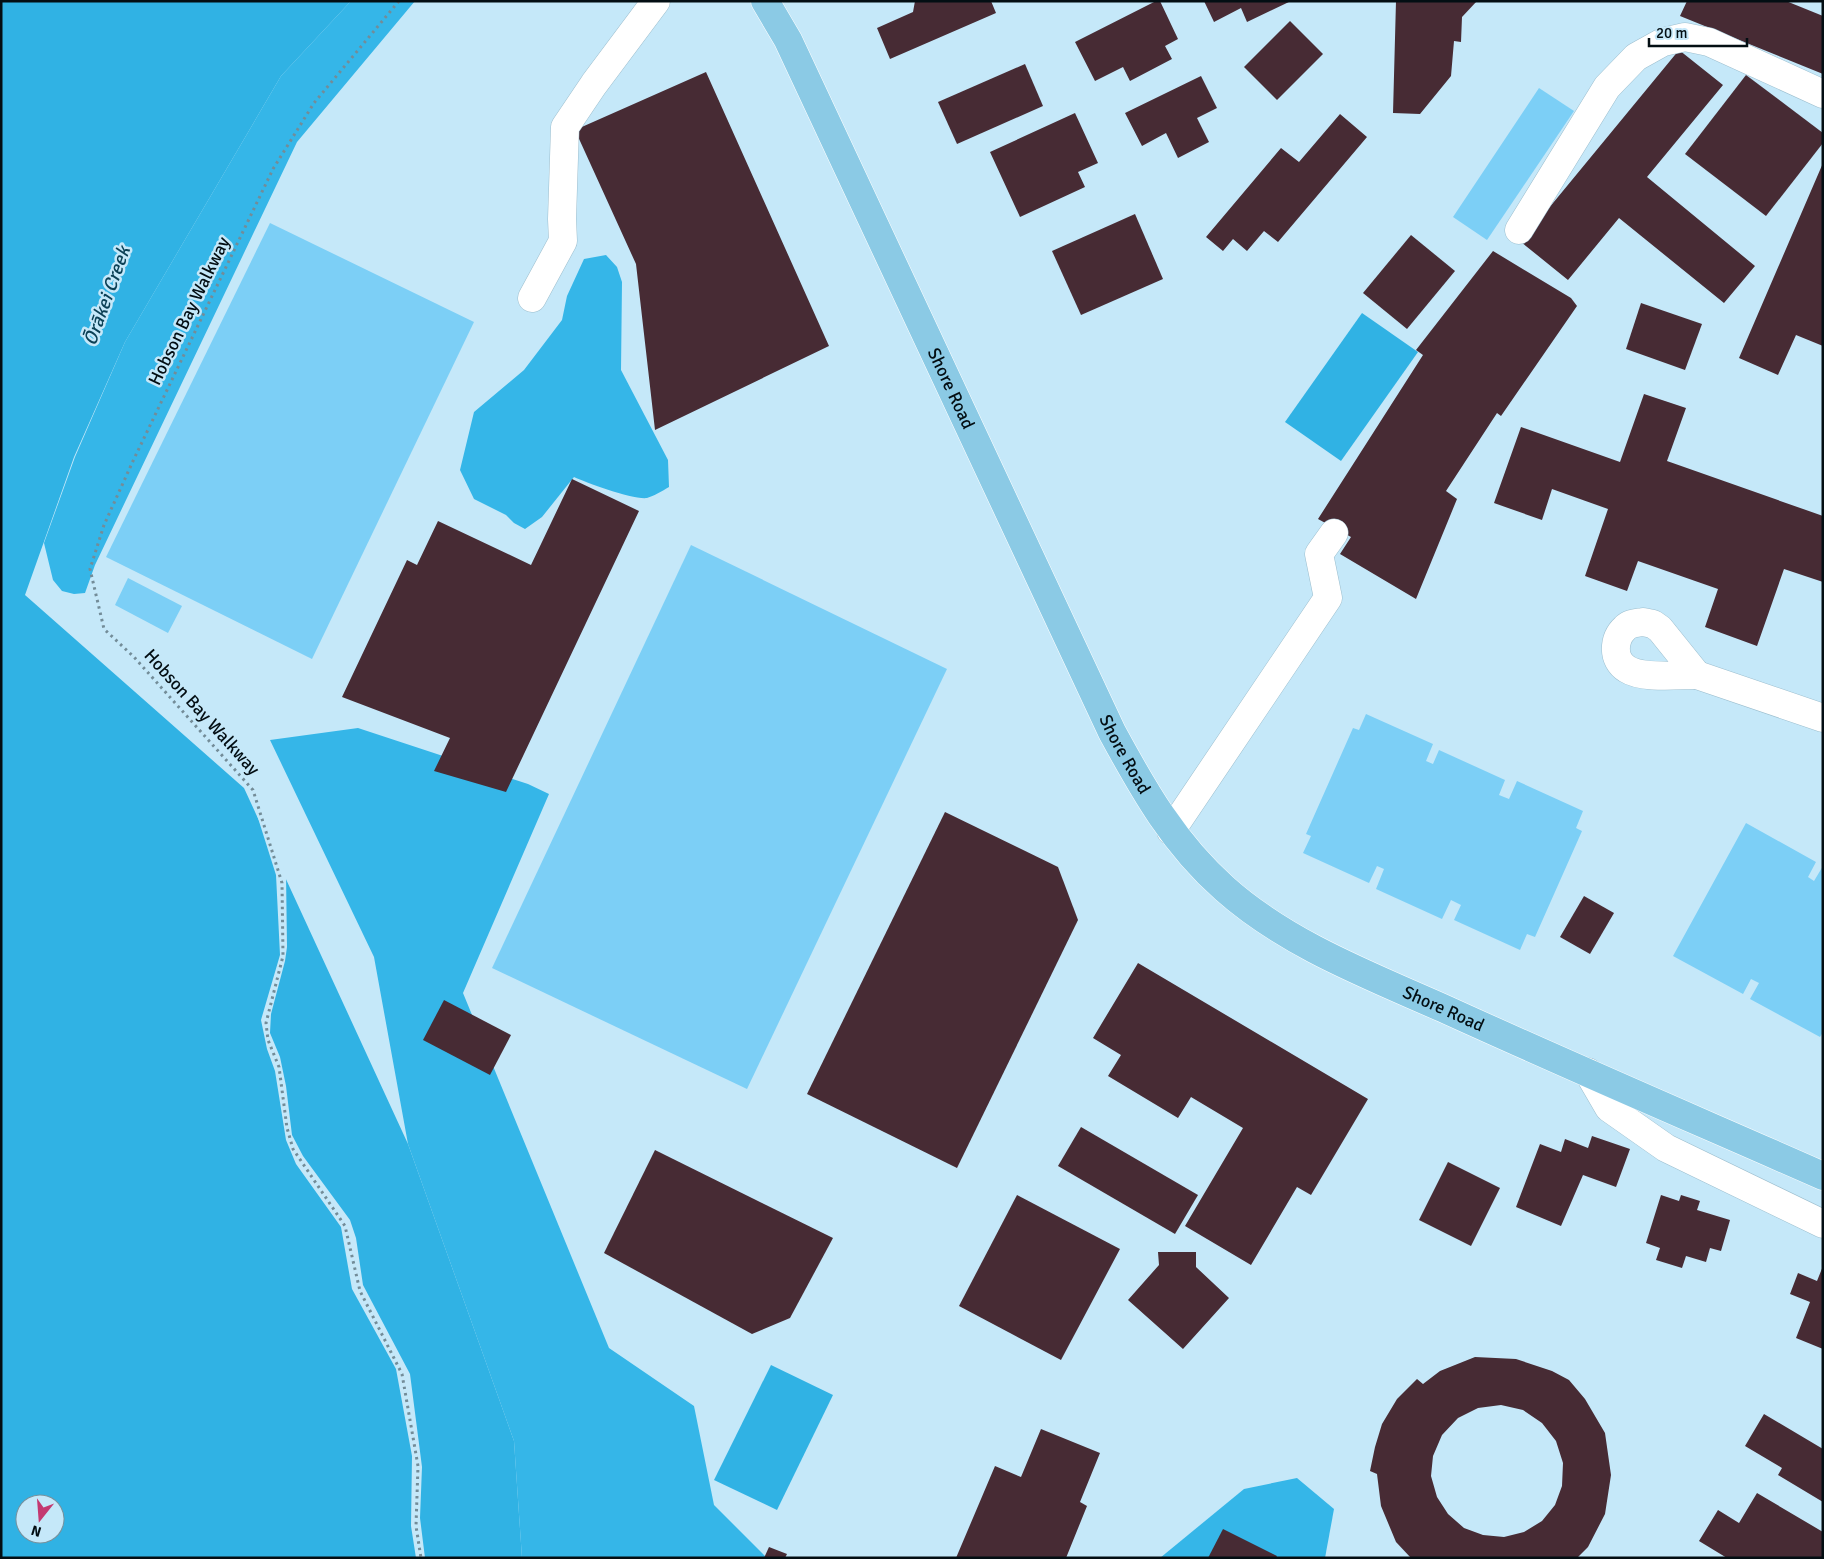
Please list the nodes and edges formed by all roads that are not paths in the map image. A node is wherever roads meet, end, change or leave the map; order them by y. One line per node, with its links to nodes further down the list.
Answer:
1 (656, 1): 5 (lane)
2 (765, 1): 9 (main road, Shore Road)
3 (1823, 94): 4 (lane)
4 (1518, 230)
5 (532, 298)
6 (1334, 533): 9 (lane)
7 (1697, 675): 8 (lane)
8 (1823, 718)
9 (1171, 831): 10 (main road, Shore Road)
10 (1588, 1072): 11 (main road, Shore Road); 12 (lane)
11 (1823, 1176)
12 (1823, 1224)

